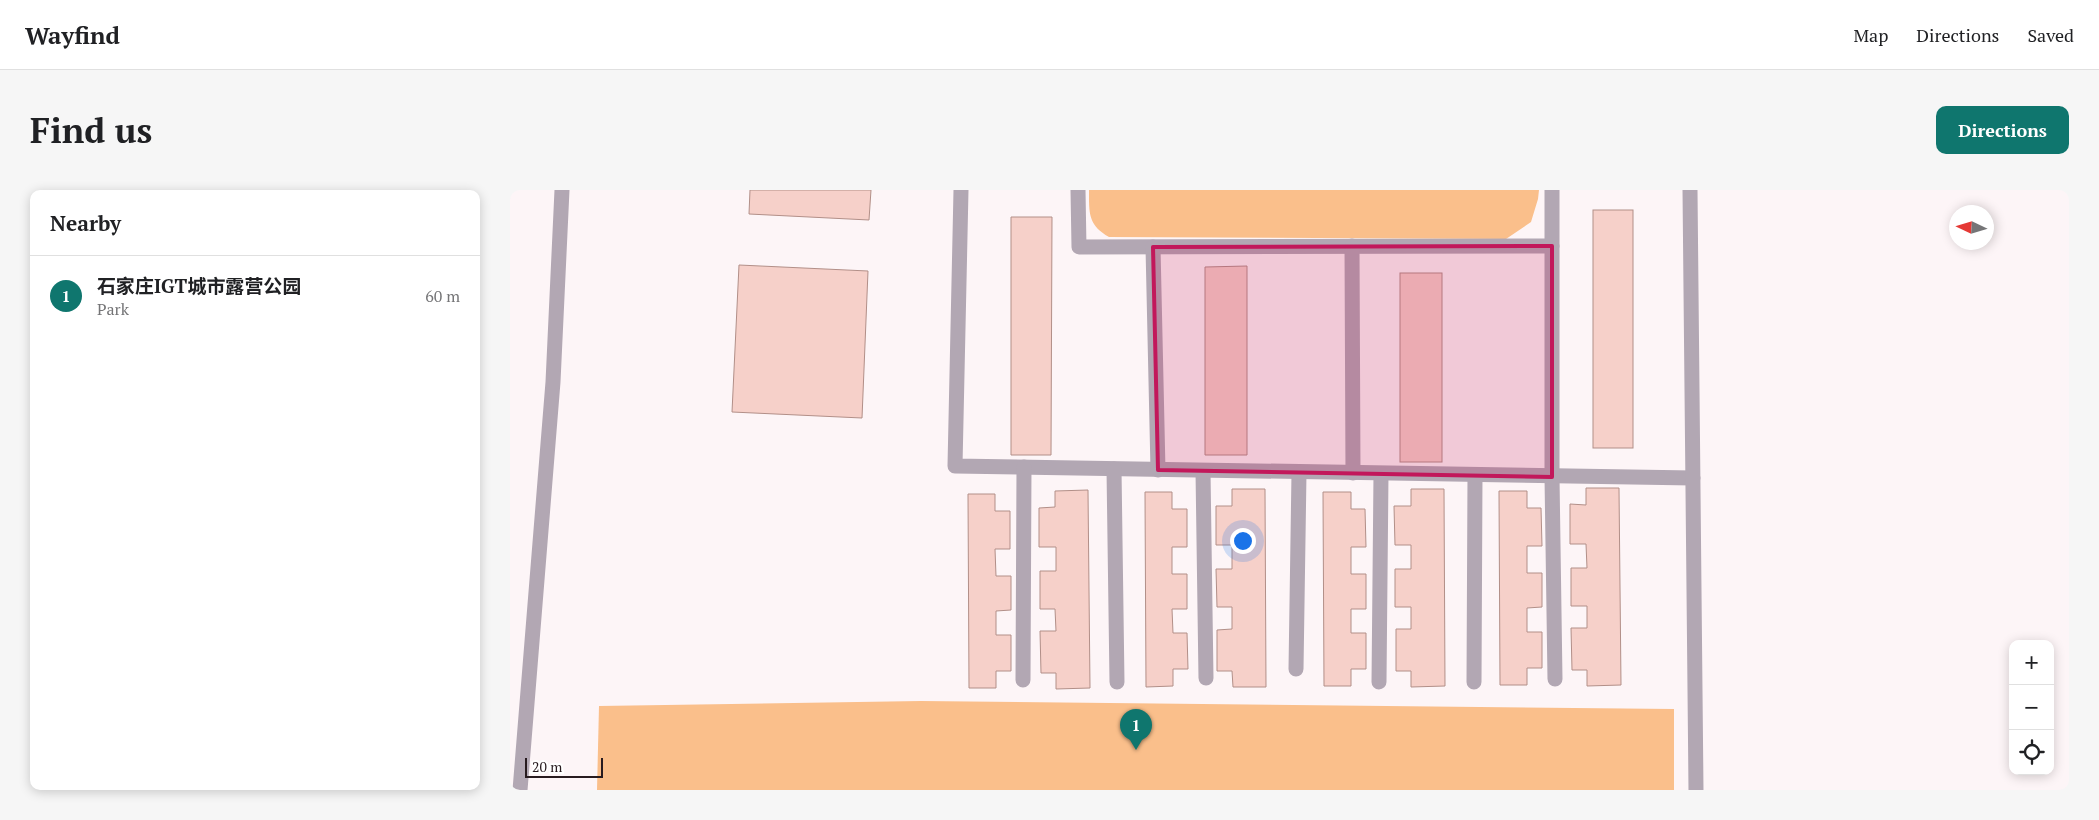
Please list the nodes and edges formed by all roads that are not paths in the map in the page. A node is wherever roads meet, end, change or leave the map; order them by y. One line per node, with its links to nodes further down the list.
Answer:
1 (562, 190): 26 (street)
2 (961, 190): 9 (street)
3 (1078, 190): 8 (street)
4 (1552, 190): 7 (street)
5 (1690, 190): 18 (street)
6 (1352, 246): 7 (street); 8 (street); 14 (street)
7 (1552, 246): 17 (street)
8 (1153, 247): 11 (street)
9 (1024, 467): 10 (street); 21 (street)
10 (1114, 469): 11 (street); 23 (street)
11 (1158, 470): 12 (street)
12 (1203, 471): 13 (street); 20 (street)
13 (1299, 473): 14 (street); 19 (street)
14 (1353, 473): 15 (street)
15 (1381, 474): 16 (street); 24 (street)
16 (1475, 475): 17 (street); 25 (street)
17 (1552, 477): 18 (street); 22 (street)
18 (1693, 478): 27 (street)
19 (1296, 668)
20 (1206, 678)
21 (1023, 680)
22 (1554, 680)
23 (1117, 682)
24 (1380, 682)
25 (1474, 682)
26 (520, 790)
27 (1696, 790)

